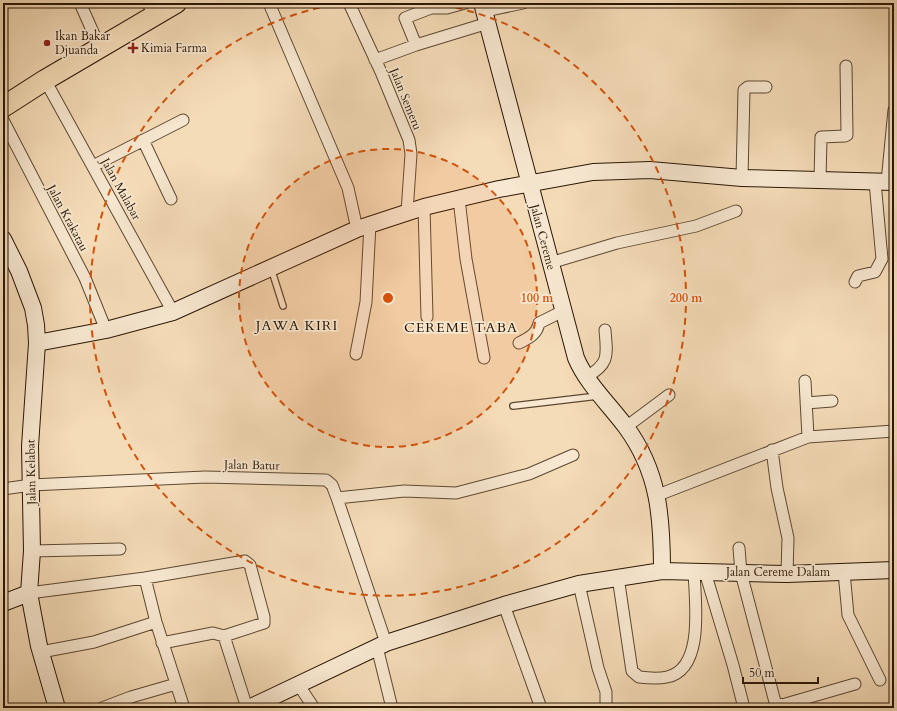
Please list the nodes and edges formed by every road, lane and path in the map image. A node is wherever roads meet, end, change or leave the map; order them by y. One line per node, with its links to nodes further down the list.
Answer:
1 (80, 3): 10 (street)
2 (176, 3): 7 (highway)
3 (269, 3): 30 (street)
4 (349, 3): 11 (street, Jalan Semeru)
5 (465, 3): 9 (street)
6 (523, 3): 8 (street)
7 (151, 10): 10 (highway)
8 (485, 12): 9 (street); 24 (street, Jalan Cereme)
9 (416, 45): 11 (street)
10 (100, 48): 13 (highway)
11 (375, 60): 29 (street, Jalan Semeru)
12 (846, 66): 22 (street)
13 (45, 80): 15 (highway); 20 (street, Jalan Malabar)
14 (766, 87): 21 (street)
15 (3, 107)
16 (894, 110): 23 (street)
17 (3, 120): 39 (street, Jalan Krakatau)
18 (182, 120): 19 (street)
19 (143, 140): 20 (street); 25 (street)
20 (93, 166): 37 (street, Jalan Malabar)
21 (742, 178): 22 (street); 24 (street)
22 (820, 180): 23 (street)
23 (885, 182): 34 (street)
24 (529, 184): 26 (street); 32 (street, Jalan Cereme)
25 (171, 199)
26 (460, 199): 27 (street); 44 (street)
27 (424, 207): 29 (street); 38 (street)
28 (736, 211): 32 (street)
29 (407, 212): 30 (street)
30 (364, 226): 33 (street); 43 (street)
31 (3, 239): 41 (street, Jalan Kelabat)
32 (550, 263): 36 (street, Jalan Cereme)
33 (271, 268): 35 (lane); 37 (street)
34 (855, 282)
35 (283, 306)
36 (563, 311): 42 (street); 45 (street, Jalan Cereme)
37 (173, 312): 39 (street)
38 (427, 317)
39 (106, 330): 41 (street)
40 (605, 330): 45 (street)
41 (37, 343): 57 (street, Jalan Kelabat)
42 (520, 343)
43 (356, 354)
44 (484, 358)
45 (586, 377): 48 (street, Jalan Cereme)
46 (805, 381): 50 (street)
47 (669, 395): 52 (street)
48 (601, 396): 51 (lane); 52 (street, Jalan Cereme)
49 (832, 401): 50 (street)
50 (806, 402): 54 (street)
51 (513, 406)
52 (626, 427): 59 (street, Jalan Cereme)
53 (894, 431): 54 (street)
54 (808, 437): 55 (street)
55 (772, 450): 59 (street); 69 (street)
56 (572, 455): 60 (street)
57 (31, 485): 58 (street, Jalan Batur); 60 (street, Jalan Batur); 63 (street, Jalan Kelabat)
58 (3, 489)
59 (658, 495): 65 (street, Jalan Cereme)
60 (337, 498): 79 (street, Jalan Batur)
61 (738, 548): 68 (street)
62 (120, 549): 63 (street)
63 (32, 551): 73 (street, Jalan Kelabat)
64 (894, 570): 67 (street, Jalan Cereme Dalam)
65 (662, 571): 66 (street, Jalan Cereme Dalam); 70 (street, Jalan Cereme Dalam)
66 (700, 572): 68 (street, Jalan Cereme Dalam); 70 (street); 93 (street)
67 (844, 572): 69 (street, Jalan Cereme Dalam); 81 (street)
68 (741, 573): 69 (street, Jalan Cereme Dalam); 84 (street)
69 (787, 574)
70 (618, 577): 72 (street, Jalan Cereme Dalam)
71 (145, 578): 73 (street); 76 (street); 77 (street)
72 (579, 584): 75 (street, Jalan Cereme Dalam); 92 (street)
73 (30, 593): 74 (street); 80 (street, Jalan Kelabat)
74 (3, 603)
75 (504, 605): 79 (street, Jalan Cereme Dalam); 91 (street)
76 (156, 622): 78 (street); 80 (street)
77 (224, 636): 78 (street); 88 (street)
78 (162, 643): 82 (street)
79 (381, 645): 83 (street, Jalan Cereme Dalam); 90 (street, Jalan Batur)
80 (41, 652): 85 (street, Jalan Kelabat)
81 (880, 680)
82 (176, 684): 86 (street); 87 (street)
83 (298, 684): 88 (street, Jalan Cereme Dalam); 89 (street)
84 (855, 684)
85 (57, 708)
86 (102, 708)
87 (184, 708)
88 (248, 708)
89 (314, 708)
90 (392, 708)
91 (541, 708)
92 (606, 708)
93 (744, 708)

